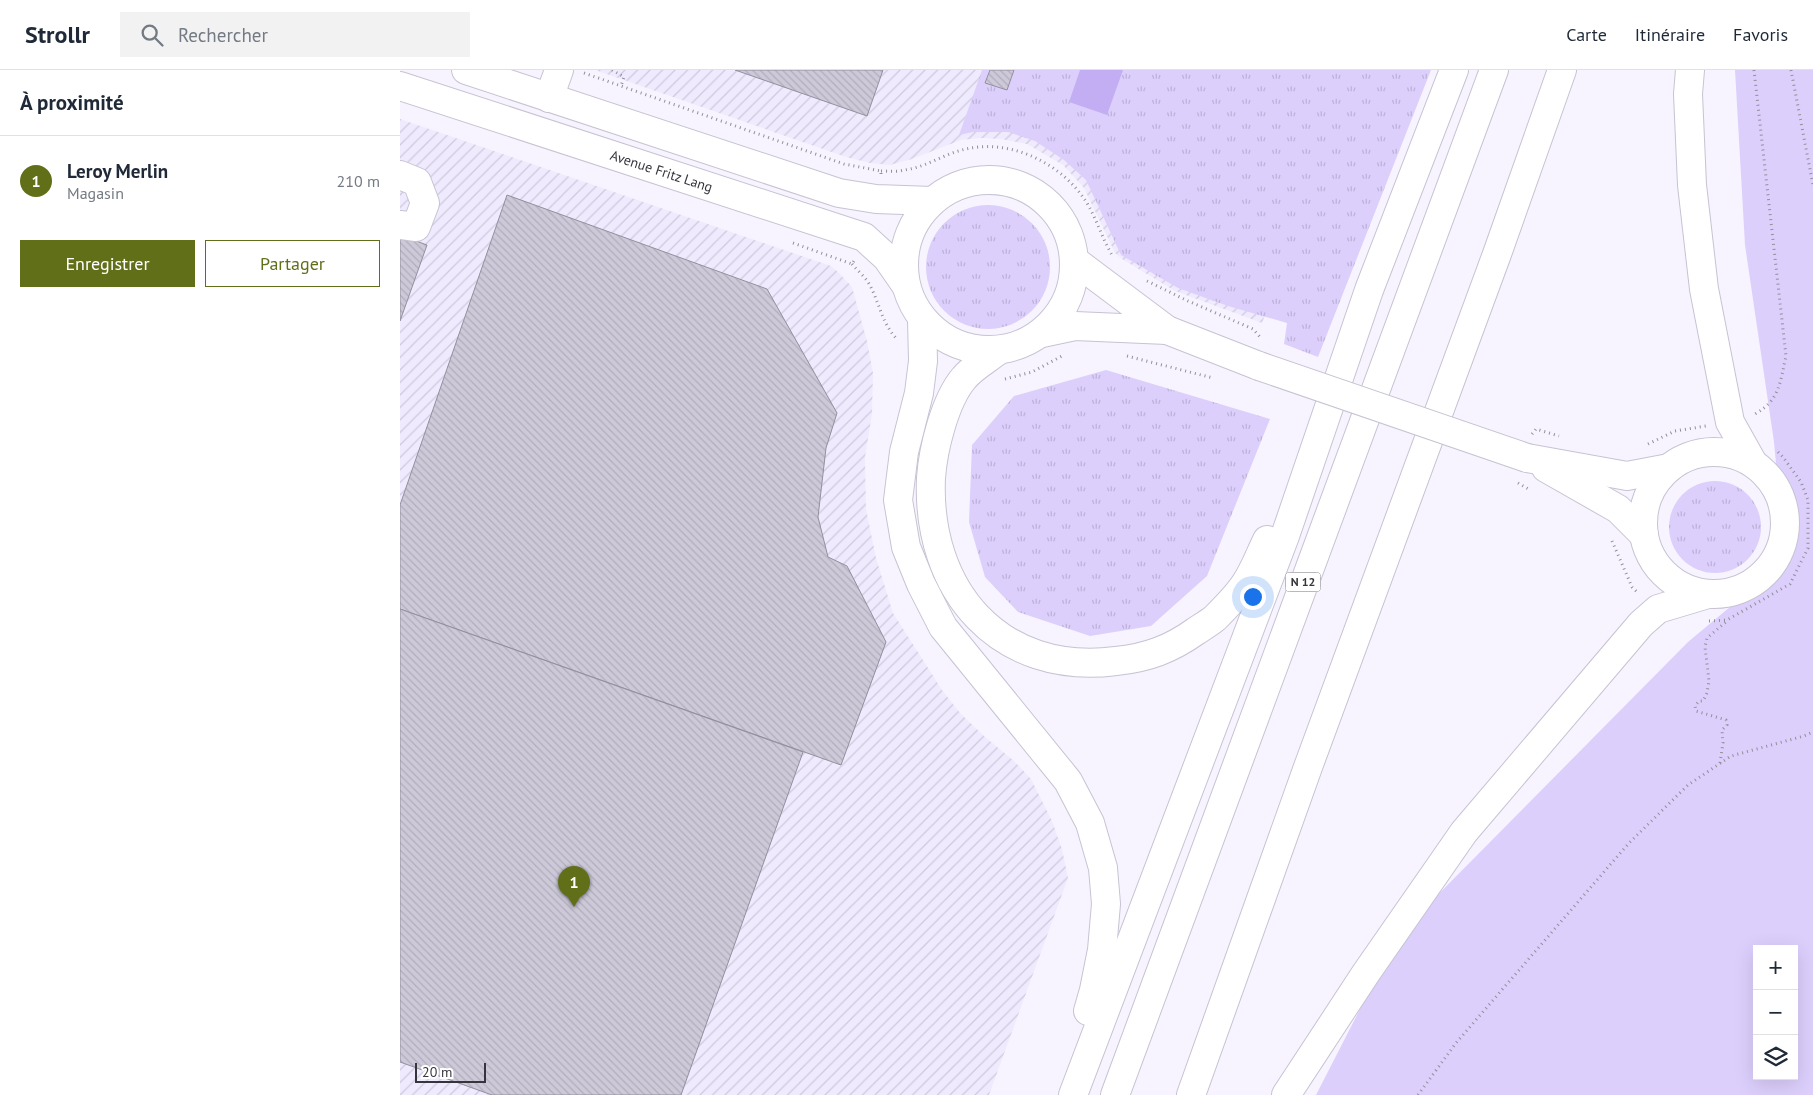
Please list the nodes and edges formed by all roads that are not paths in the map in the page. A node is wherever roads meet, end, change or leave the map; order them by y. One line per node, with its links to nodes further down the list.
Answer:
1 (466, 70): 8 (main road)
2 (559, 70): 8 (main road)
3 (1454, 70): 14 (main road)
4 (1494, 70): 26 (main road, N 12)
5 (1562, 70): 27 (main road)
6 (1690, 70): 20 (main road)
7 (400, 86): 13 (main road, Avenue Fritz Lang)
8 (538, 86): 10 (main road)
9 (400, 175): 11 (main road)
10 (932, 201): 12 (main road); 13 (main road)
11 (400, 225)
12 (1074, 261): 16 (main road); 17 (main road)
13 (905, 284): 15 (main road)
14 (1370, 290): 18 (main road); 24 (main road)
15 (922, 320): 18 (main road); 24 (main road)
16 (1167, 330): 17 (main road); 19 (main road, bridge)
17 (1042, 333): 18 (main road)
18 (999, 350)
19 (1528, 448): 21 (main road); 22 (main road)
20 (1763, 455): 21 (main road); 23 (main road)
21 (1669, 468): 22 (main road)
22 (1644, 535): 23 (main road)
23 (1708, 594): 28 (main road)
24 (1090, 1047): 25 (main road)
25 (1073, 1095)
26 (1115, 1095)
27 (1191, 1095)
28 (1286, 1095)

